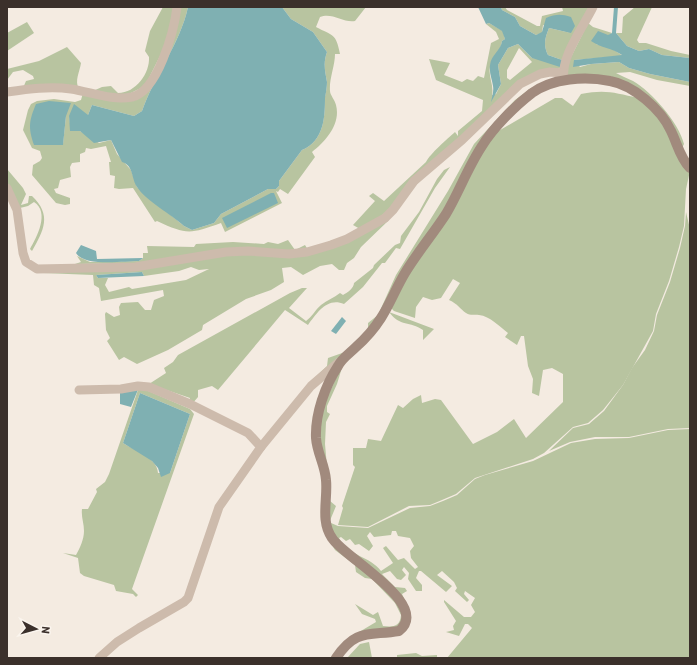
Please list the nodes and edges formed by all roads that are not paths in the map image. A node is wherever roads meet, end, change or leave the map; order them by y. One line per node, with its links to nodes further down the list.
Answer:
1 (177, 7): 4 (street)
2 (593, 7): 3 (street)
3 (564, 77): 5 (street); 6 (street); 7 (street)
4 (7, 92)
5 (690, 168)
6 (7, 188)
7 (342, 360): 9 (street); 11 (street)
8 (79, 390): 9 (street)
9 (261, 447): 10 (street)
10 (99, 658)
11 (336, 658)

